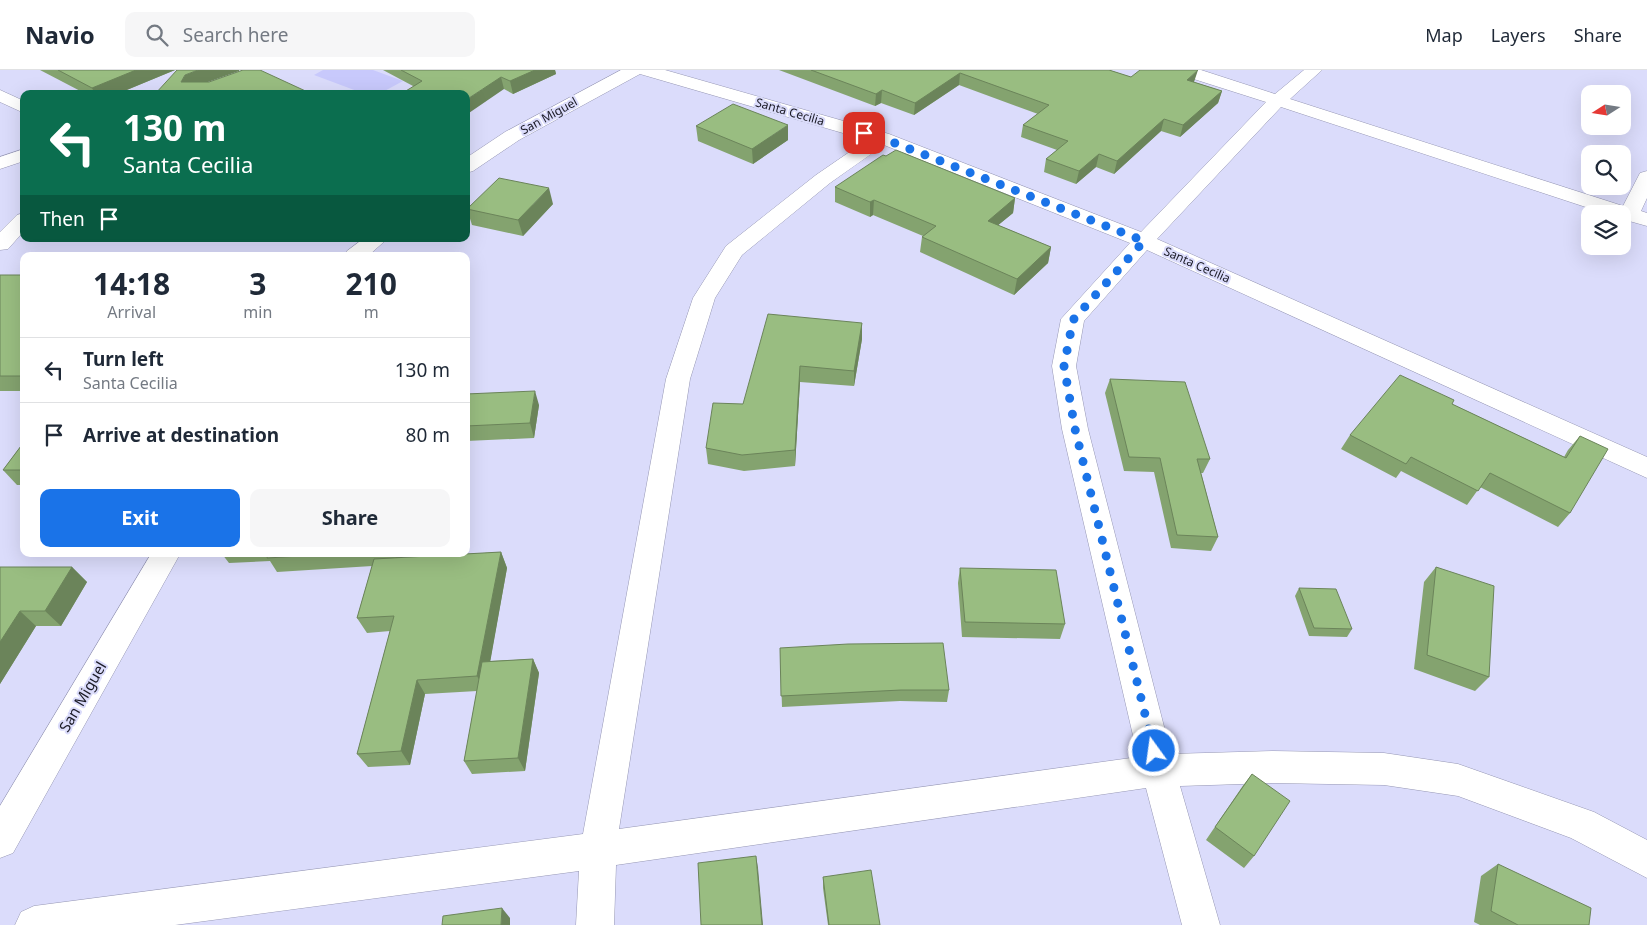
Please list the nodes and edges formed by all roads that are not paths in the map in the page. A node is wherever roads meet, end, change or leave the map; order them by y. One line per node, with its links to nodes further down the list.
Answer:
1 (634, 70): 11 (street, San Miguel)
2 (646, 70): 8 (street, Santa Cecilia)
3 (1184, 70): 6 (street)
4 (1314, 70): 6 (street)
5 (0, 95): 7 (street)
6 (1279, 99): 13 (street); 15 (street)
7 (20, 106)
8 (882, 138): 15 (street, Santa Cecilia); 23 (street)
9 (20, 156): 10 (street)
10 (0, 162)
11 (470, 165)
12 (1647, 177): 13 (street)
13 (1638, 217)
14 (20, 223): 17 (street)
15 (1144, 241): 19 (street, Santa Cecilia); 21 (street)
16 (372, 242): 18 (street)
17 (0, 244)
18 (360, 252)
19 (1647, 468)
20 (164, 557): 22 (street, San Miguel)
21 (1158, 770): 23 (street); 24 (street); 27 (street)
22 (0, 840)
23 (598, 850): 25 (street); 26 (street)
24 (1647, 860)
25 (34, 925)
26 (594, 925)
27 (1201, 925)

